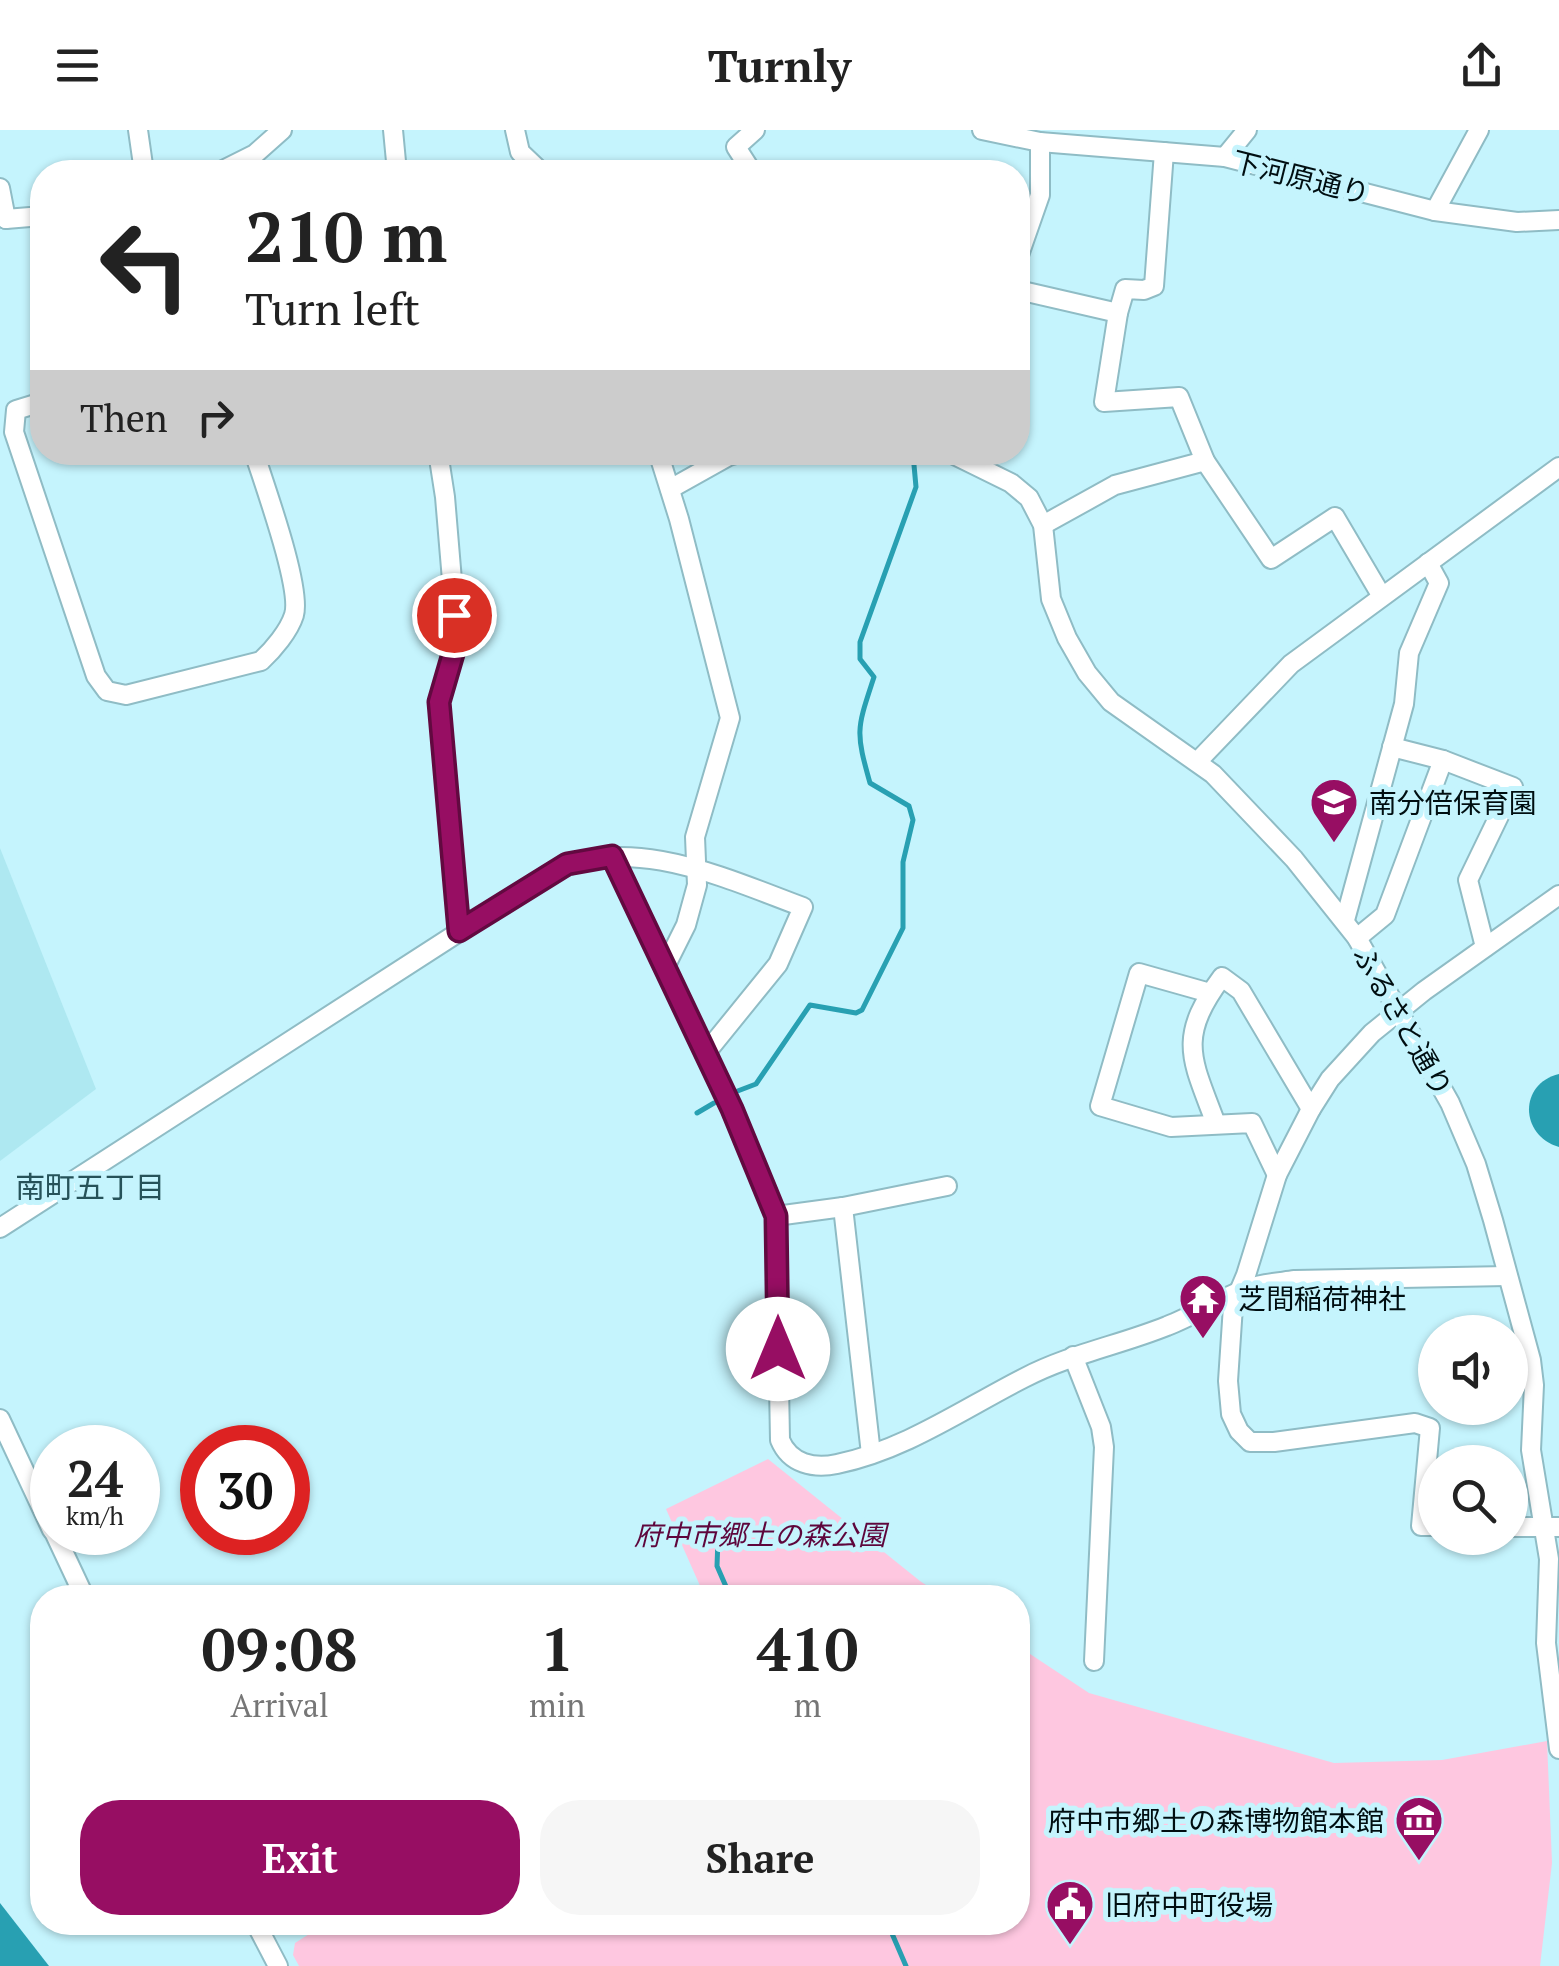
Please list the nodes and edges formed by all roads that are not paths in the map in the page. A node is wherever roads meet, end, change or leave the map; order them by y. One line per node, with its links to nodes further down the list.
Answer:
1 (138, 130): 13 (street)
2 (282, 130): 14 (street)
3 (393, 130): 15 (street)
4 (515, 130): 16 (street)
5 (754, 130): 17 (street)
6 (982, 130): 10 (street, 下河原通り)
7 (1247, 130): 12 (street)
8 (1479, 130): 19 (street)
9 (1128, 139): 10 (street, 下河原通り); 11 (street, 下河原通り)
10 (1040, 142): 23 (street)
11 (1164, 152): 12 (street, 下河原通り); 25 (street)
12 (1225, 157): 19 (street, 下河原通り)
13 (142, 160)
14 (243, 160)
15 (397, 160)
16 (528, 160)
17 (744, 160)
18 (0, 188): 20 (street)
19 (1435, 211): 22 (street, 下河原通り)
20 (3, 216): 21 (street)
21 (30, 216)
22 (1559, 220)
23 (1030, 224)
24 (1030, 293): 25 (street)
25 (1118, 312): 27 (street)
26 (30, 406): 28 (street)
27 (1205, 461): 35 (street); 37 (street)
28 (258, 465)
29 (440, 465): 45 (street)
30 (662, 465): 34 (street)
31 (712, 465): 34 (street)
32 (975, 465): 35 (street, ふるさと通り)
33 (1559, 467): 36 (street)
34 (670, 488): 42 (street)
35 (1043, 525): 40 (street, ふるさと通り)
36 (1428, 563): 37 (street); 38 (street)
37 (1381, 595): 40 (street)
38 (1392, 747): 39 (street); 44 (street)
39 (1443, 760): 46 (street); 47 (street)
40 (1196, 762): 44 (street, ふるさと通り)
41 (612, 856): 42 (street); 45 (street); 48 (street)
42 (695, 871): 48 (street); 51 (street)
43 (1559, 895): 47 (street)
44 (1344, 920): 46 (street, ふるさと通り)
45 (459, 931): 58 (street)
46 (1357, 938): 50 (street, ふるさと通り)
47 (1485, 947): 50 (street)
48 (665, 967): 51 (street)
49 (1210, 993): 52 (street); 53 (street); 53 (street)
50 (1399, 1010): 52 (street); 59 (street, ふるさと通り)
51 (706, 1054): 57 (street)
52 (1311, 1110): 54 (street)
53 (1216, 1124): 54 (street)
54 (1277, 1176): 60 (street)
55 (946, 1186): 56 (street)
56 (843, 1208): 57 (street); 64 (street)
57 (776, 1216): 64 (street)
58 (0, 1228)
59 (1507, 1276): 60 (street); 66 (street, ふるさと通り)
60 (1238, 1291): 61 (street); 63 (street)
61 (1073, 1356): 64 (street); 69 (street)
62 (0, 1419): 65 (street)
63 (1428, 1445)
64 (871, 1454)
65 (30, 1482)
66 (1552, 1527): 70 (street, ふるさと通り)
67 (64, 1555): 68 (street)
68 (78, 1585)
69 (1094, 1661)
70 (1559, 1749)
71 (261, 1935): 72 (street)
72 (278, 1966)

